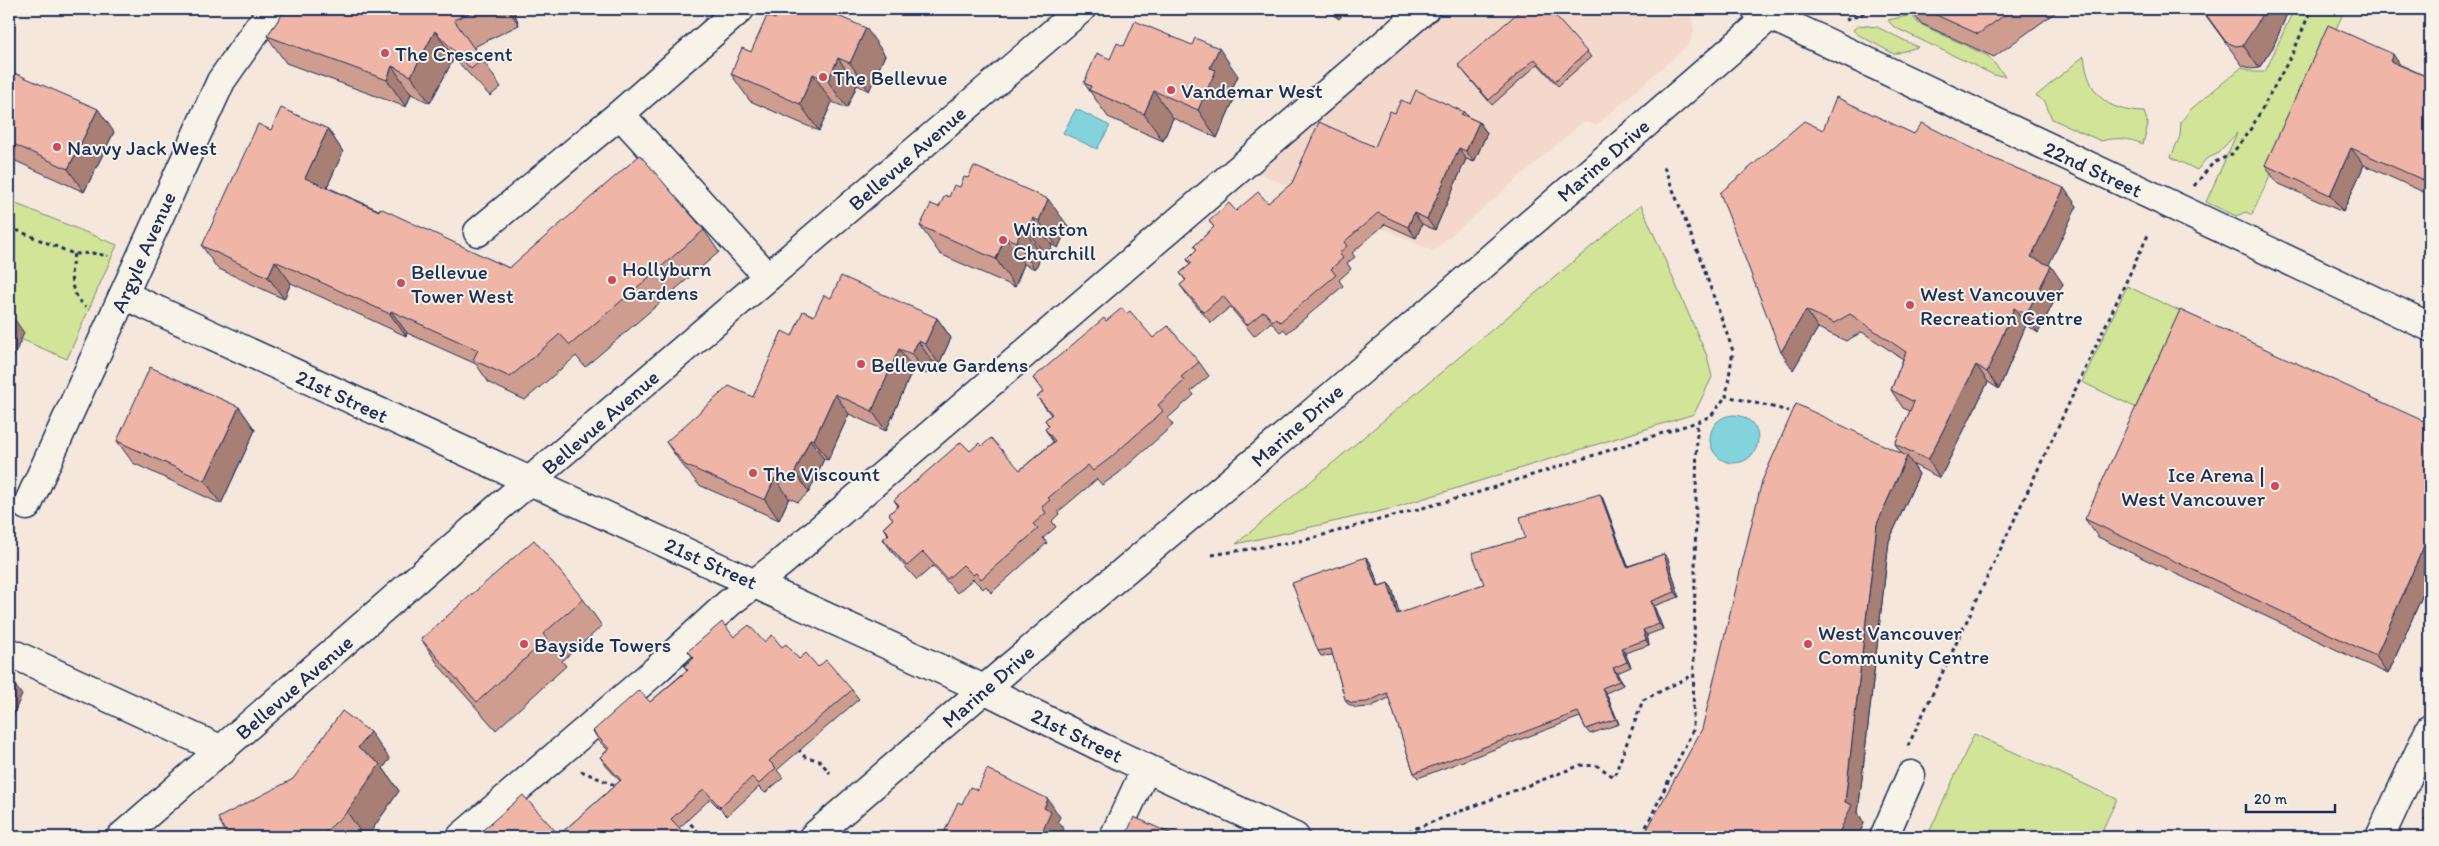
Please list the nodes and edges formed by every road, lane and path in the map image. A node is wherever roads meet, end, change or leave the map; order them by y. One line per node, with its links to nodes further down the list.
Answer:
1 (276, 9): 18 (street, Argyle Avenue)
2 (740, 9): 9 (street)
3 (1081, 9): 17 (street, Bellevue Avenue)
4 (1425, 9): 27 (street)
5 (1867, 9): 8 (path)
6 (2311, 9): 11 (path)
7 (1768, 11): 20 (street, 22nd Street); 30 (street, Marine Drive)
8 (1845, 20)
9 (620, 114): 13 (street); 17 (street)
10 (1664, 167): 21 (path)
11 (2189, 194)
12 (9, 227): 15 (path)
13 (478, 232)
14 (2148, 236): 33 (path)
15 (74, 254): 16 (path); 19 (path)
16 (108, 256)
17 (768, 277): 24 (street, Bellevue Avenue)
18 (124, 295): 24 (street, 21st Street); 25 (street, Argyle Avenue)
19 (86, 307)
20 (2430, 327)
21 (1726, 396): 22 (path); 23 (path)
22 (1789, 411)
23 (1697, 422): 26 (path); 29 (path)
24 (530, 482): 27 (street, 21st Street); 34 (street, Bellevue Avenue)
25 (27, 506)
26 (1212, 554)
27 (755, 583): 30 (street, 21st Street); 35 (street)
28 (9, 652): 34 (street)
29 (1694, 675): 43 (path); 50 (path)
30 (984, 689): 36 (street, 21st Street); 47 (street, Marine Drive)
31 (2430, 729): 52 (street)
32 (793, 744): 37 (path)
33 (1908, 747)
34 (222, 750): 44 (street, Bellevue Avenue)
35 (552, 759): 39 (path); 45 (street)
36 (1146, 768): 48 (street); 49 (street, 21st Street)
37 (830, 773)
38 (1911, 775): 51 (street)
39 (624, 789)
40 (678, 811): 46 (path)
41 (2424, 820): 42 (path)
42 (2430, 822)
43 (1646, 827)
44 (121, 837)
45 (461, 837)
46 (704, 837)
47 (813, 837)
48 (1114, 837)
49 (1295, 837)
50 (1393, 837)
51 (1884, 837)
52 (2380, 837)

